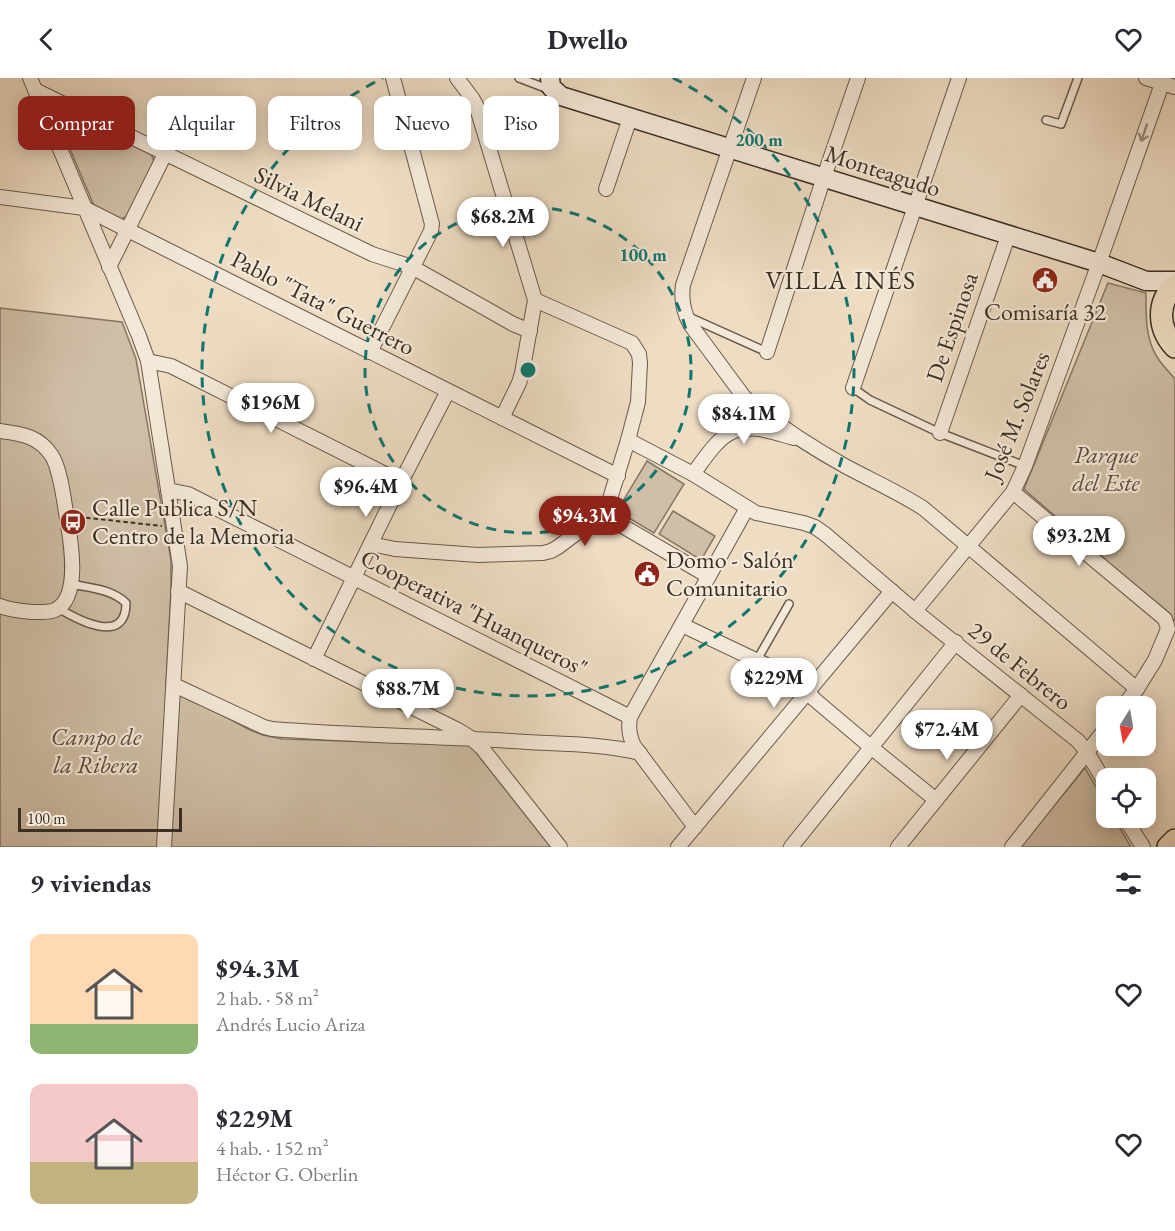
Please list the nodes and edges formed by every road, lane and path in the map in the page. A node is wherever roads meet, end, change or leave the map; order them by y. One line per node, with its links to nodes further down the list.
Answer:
1 (393, 78): 25 (street)
2 (457, 78): 28 (street)
3 (519, 78): 11 (lane)
4 (754, 78): 14 (street)
5 (858, 78): 16 (street)
6 (959, 78): 19 (street)
7 (1078, 78): 13 (lane)
8 (1146, 78): 9 (street)
9 (1167, 83): 23 (street, José M. Solares, one-way to 23)
10 (33, 84): 15 (street, Silvia Melani); 20 (street)
11 (553, 86): 12 (street, Monteagudo)
12 (630, 117): 14 (street, Monteagudo); 17 (street)
13 (1046, 120)
14 (730, 148): 16 (street, Monteagudo); 30 (street)
15 (165, 154): 21 (street); 25 (street, Silvia Melani)
16 (824, 177): 19 (street, Monteagudo); 34 (street)
17 (606, 189)
18 (0, 197): 20 (street, Pablo "Tata" Guerrero)
19 (915, 207): 22 (street, Monteagudo); 36 (street)
20 (84, 208): 21 (street, Pablo "Tata" Guerrero); 24 (street)
21 (127, 230): 24 (street); 33 (street, Pablo "Tata" Guerrero)
22 (1008, 236): 23 (street, Monteagudo); 40 (street, De Espinosa)
23 (1099, 263): 26 (street, Monteagudo); 43 (street, José M. Solares)
24 (109, 267): 35 (street)
25 (412, 267): 31 (street, Silvia Melani); 33 (street)
26 (1133, 277): 27 (street, Monteagudo); 29 (street, Monteagudo)
27 (1175, 283): 29 (main road)
28 (535, 300): 31 (street); 41 (street)
29 (1160, 314): 32 (main road)
30 (685, 315): 34 (lane); 42 (street)
31 (530, 331): 38 (street)
32 (1175, 347)
33 (370, 352): 37 (street, Pablo "Tata" Guerrero)
34 (767, 352)
35 (148, 361): 46 (street); 47 (street)
36 (853, 388): 40 (lane)
37 (448, 391): 38 (street, Pablo "Tata" Guerrero); 46 (street)
38 (502, 418): 45 (street, Pablo "Tata" Guerrero)
39 (0, 431): 57 (street)
40 (940, 433): 43 (lane)
41 (628, 440): 44 (street); 45 (street)
42 (802, 440): 44 (street); 54 (street)
43 (1025, 466): 48 (street, José M. Solares)
44 (693, 474): 50 (street)
45 (618, 476): 51 (street)
46 (401, 482): 53 (street)
47 (168, 490): 52 (street); 56 (street, Cooperativa "Huanqueros")
48 (1013, 492): 54 (street, José M. Solares); 69 (street)
49 (75, 508): 52 (path)
50 (747, 508): 55 (street); 59 (street)
51 (602, 514): 53 (street); 55 (street)
52 (174, 527): 58 (street)
53 (371, 544): 56 (street)
54 (969, 546): 63 (street, José M. Solares); 69 (street)
55 (708, 576): 64 (street)
56 (355, 577): 66 (street); 74 (street, Cooperativa "Huanqueros")
57 (71, 584): 62 (street); 62 (lane)
58 (178, 591): 66 (street); 68 (street)
59 (892, 591): 63 (street, 29 de Febrero); 70 (street)
60 (789, 604): 67 (lane)
61 (0, 606): 62 (street)
62 (58, 608)
63 (915, 611): 65 (street, 29 de Febrero)
64 (682, 625): 67 (street); 74 (street)
65 (956, 642): 71 (street, 29 de Febrero); 79 (street)
66 (314, 659): 73 (street)
67 (758, 660): 70 (street)
68 (174, 685): 75 (street); 87 (street)
69 (1137, 689): 72 (street)
70 (809, 692): 79 (street); 84 (street)
71 (1021, 695): 80 (street, 29 de Febrero); 83 (street)
72 (1131, 696)
73 (424, 713): 75 (street); 76 (street)
74 (629, 721): 78 (street); 81 (street)
75 (423, 736): 76 (street)
76 (471, 738): 78 (street); 88 (street)
77 (1096, 741): 80 (street)
78 (609, 748): 81 (street)
79 (872, 748): 83 (street); 90 (street)
80 (1087, 752): 82 (street, 29 de Febrero); 92 (street)
81 (640, 753): 84 (street)
82 (1096, 768)
83 (936, 800): 91 (street)
84 (695, 827): 89 (street)
85 (1131, 828): 93 (street)
86 (1175, 840): 94 (main road)
87 (164, 847)
88 (560, 847)
89 (678, 847)
90 (791, 847)
91 (898, 847)
92 (1012, 847)
93 (1143, 847)
94 (1168, 847)

